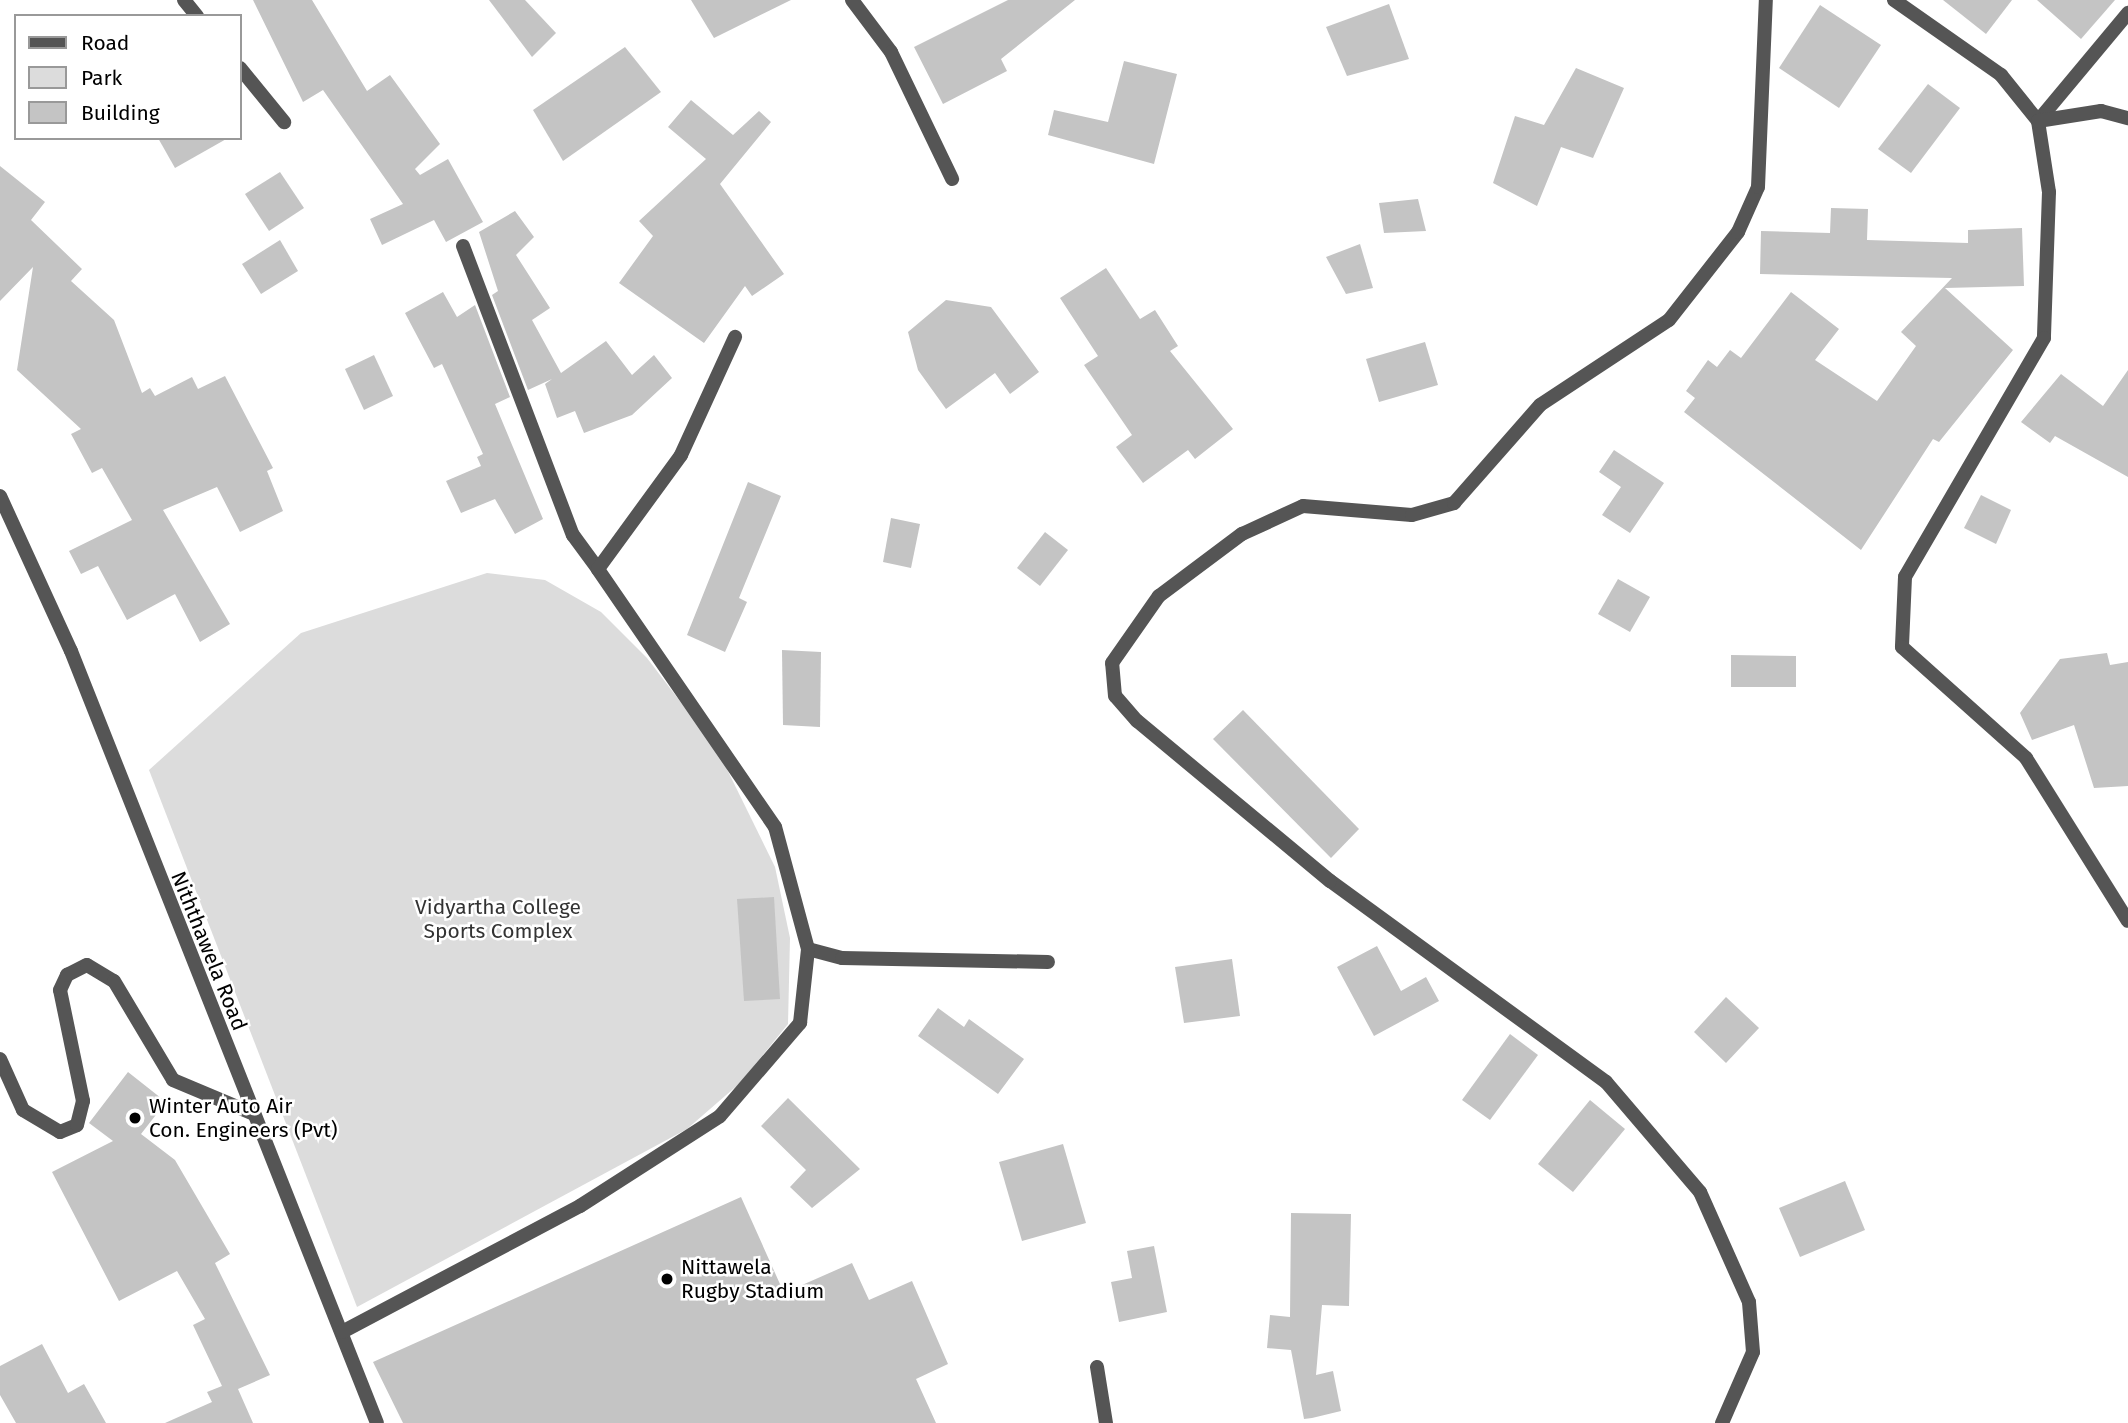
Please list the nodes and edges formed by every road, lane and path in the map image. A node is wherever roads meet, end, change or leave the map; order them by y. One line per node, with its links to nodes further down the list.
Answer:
1 (184, 0): 7 (street)
2 (852, 0): 12 (street)
3 (1766, 0): 26 (street)
4 (1894, 0): 5 (street)
5 (1911, 2): 10 (street)
6 (2128, 13): 10 (street)
7 (195, 14)
8 (242, 70): 11 (street)
9 (2128, 118): 10 (street)
10 (2038, 121): 17 (street)
11 (284, 122)
12 (952, 179)
13 (463, 246): 16 (street)
14 (735, 337): 16 (street)
15 (0, 496): 21 (street, Niththawela Road)
16 (598, 569): 18 (street)
17 (2128, 921)
18 (808, 949): 19 (street); 22 (street)
19 (1048, 962)
20 (0, 1059): 21 (street)
21 (254, 1114): 22 (street, Niththawela Road)
22 (342, 1332): 24 (street, Niththawela Road)
23 (1097, 1367): 25 (street)
24 (377, 1423)
25 (1106, 1423)
26 (1722, 1423)

